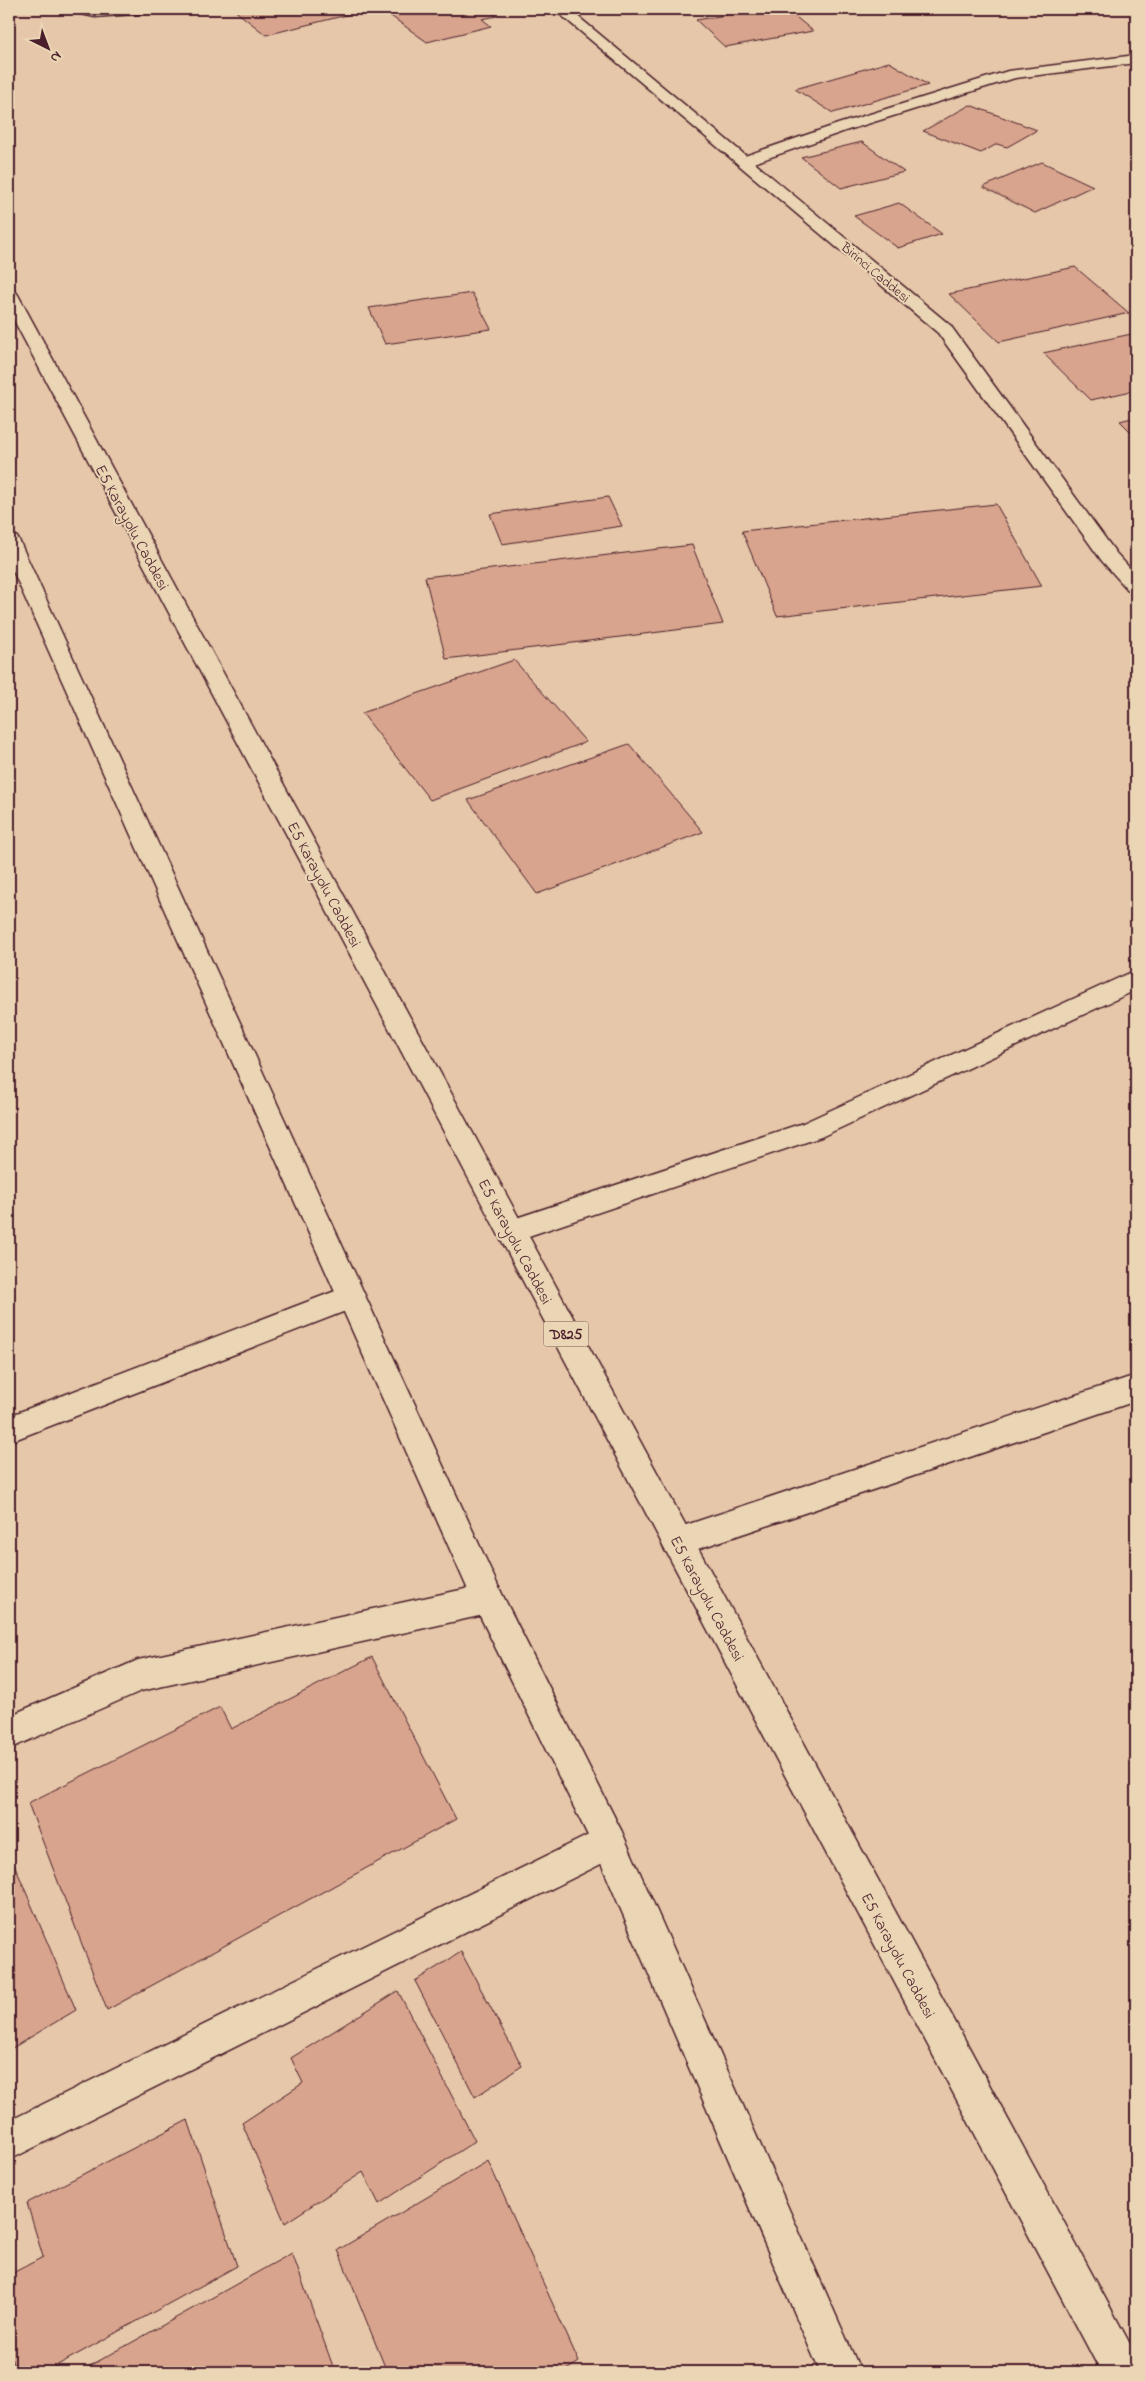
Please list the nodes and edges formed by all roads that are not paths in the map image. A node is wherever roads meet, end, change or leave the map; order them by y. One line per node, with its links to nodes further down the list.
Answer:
1 (77, 9): 2 (main road)
2 (147, 9)
3 (561, 9): 5 (main road, Birinci Caddesi)
4 (1136, 59): 5 (main road)
5 (745, 161): 8 (main road, Birinci Caddesi)
6 (9, 295): 10 (main road, E5 Karayolu Caddesi / D825)
7 (9, 540): 11 (main road)
8 (1136, 587)
9 (1136, 979): 10 (main road)
10 (510, 1231): 14 (main road, E5 Karayolu Caddesi / D825)
11 (351, 1298): 13 (main road); 15 (main road)
12 (1136, 1388): 14 (main road)
13 (9, 1429)
14 (678, 1542): 20 (main road, E5 Karayolu Caddesi / D825)
15 (488, 1600): 16 (main road); 17 (main road)
16 (9, 1732)
17 (609, 1842): 18 (main road); 19 (main road)
18 (9, 2141)
19 (840, 2372)
20 (1123, 2372)

